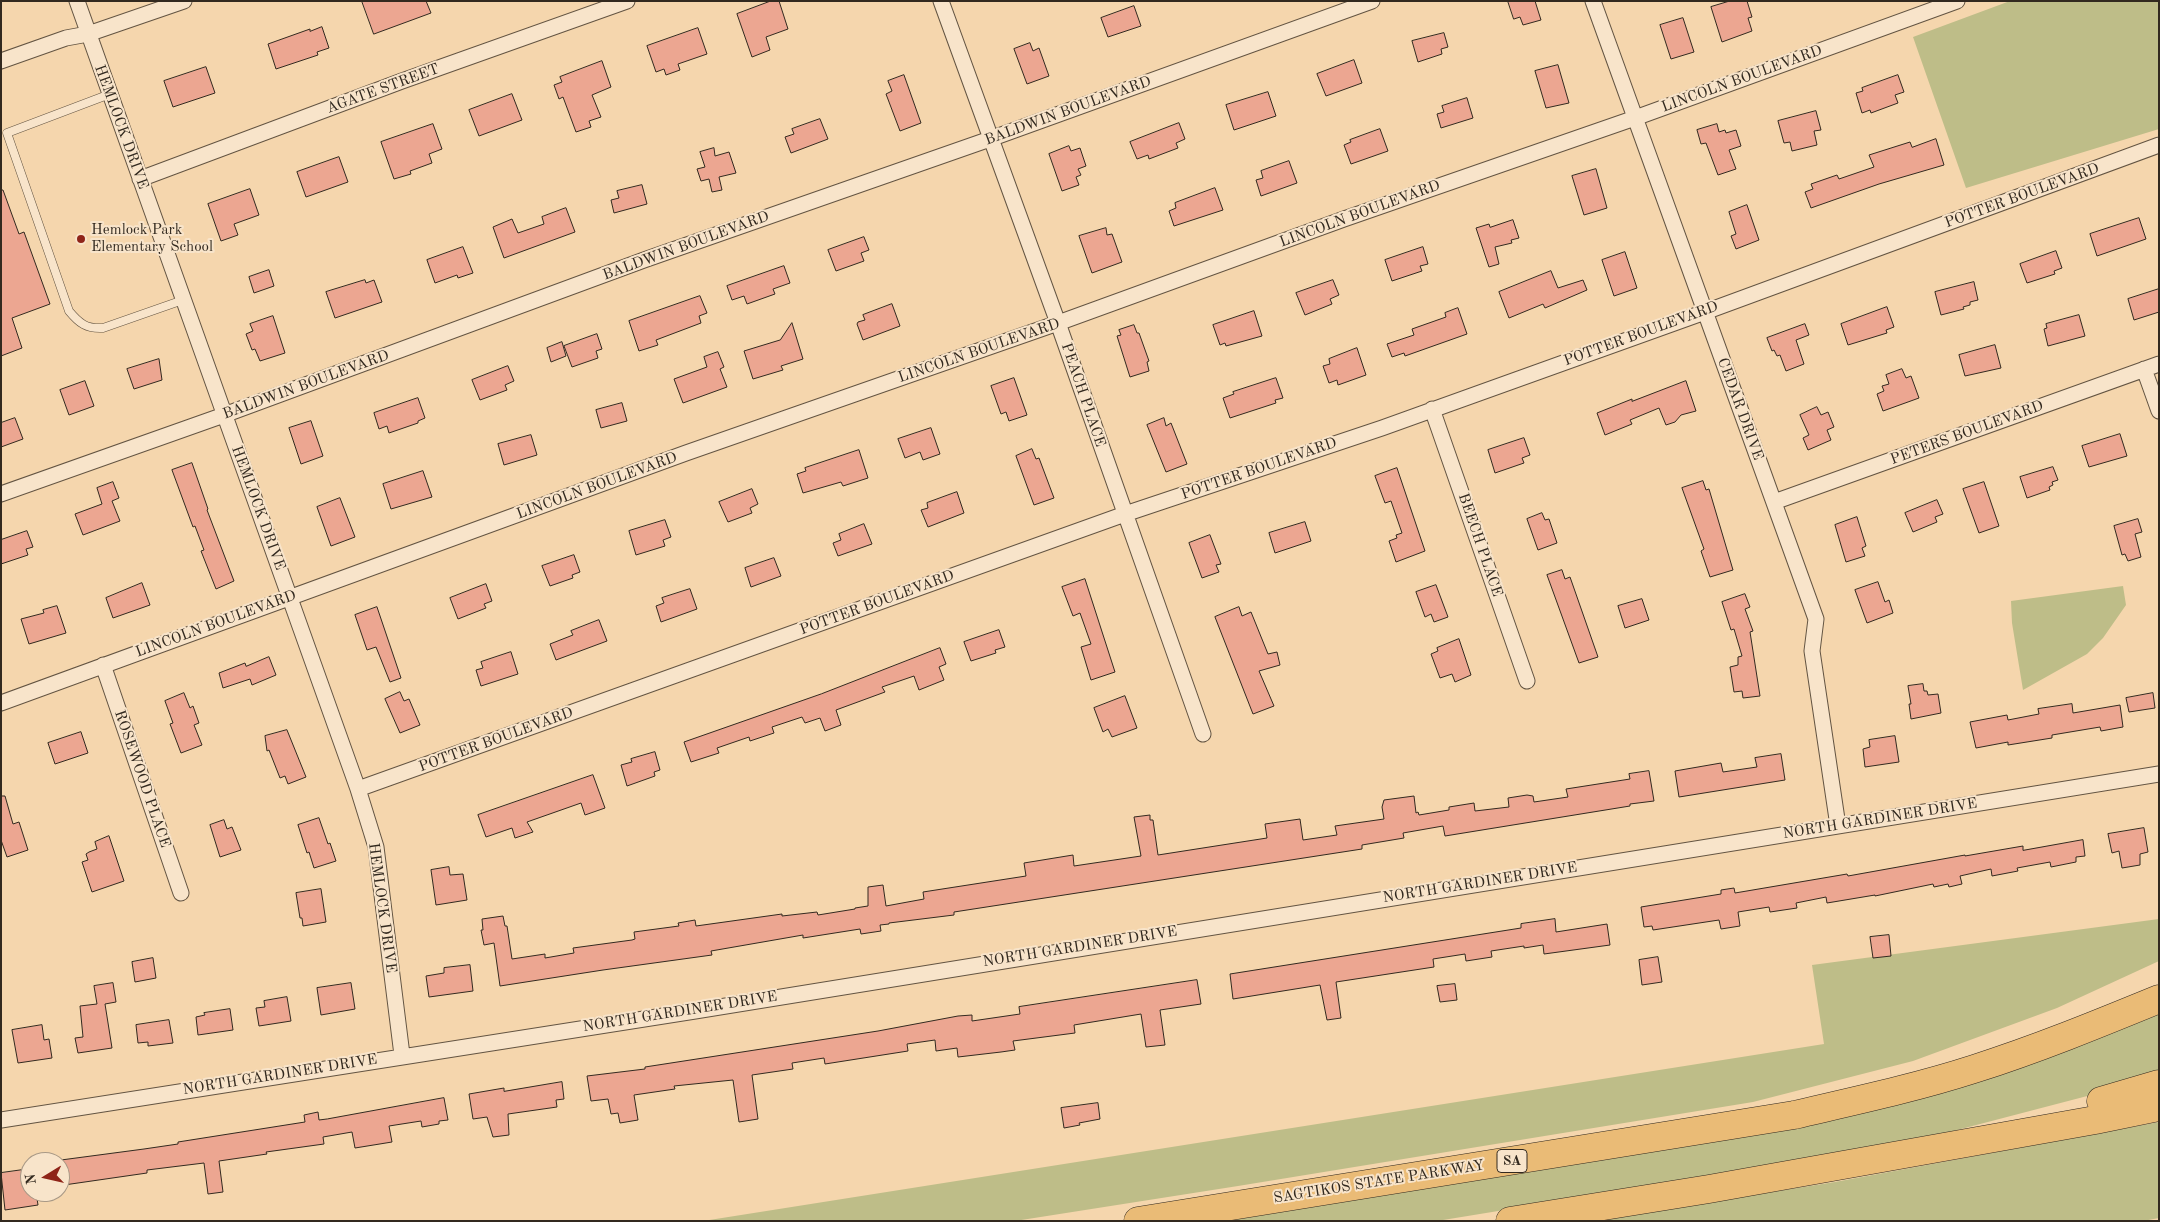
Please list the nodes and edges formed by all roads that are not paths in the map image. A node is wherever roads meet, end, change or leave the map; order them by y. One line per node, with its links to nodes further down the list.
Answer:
1 (76, 1): 8 (street, HEMLOCK DRIVE)
2 (184, 1): 8 (street)
3 (627, 1): 15 (street, AGATE STREET)
4 (940, 1): 13 (street, PEACH PLACE)
5 (1372, 1): 13 (street, BALDWIN BOULEVARD)
6 (1593, 1): 11 (street, CEDAR DRIVE)
7 (1957, 1): 11 (street, LINCOLN BOULEVARD)
8 (88, 34): 9 (street); 10 (street, HEMLOCK DRIVE)
9 (1, 61)
10 (110, 94): 12 (lane); 15 (street, HEMLOCK DRIVE)
11 (1634, 118): 17 (street, CEDAR DRIVE); 18 (street, LINCOLN BOULEVARD)
12 (4, 134): 16 (lane)
13 (990, 139): 18 (street, PEACH PLACE); 23 (street, BALDWIN BOULEVARD)
14 (2159, 146): 17 (street, POTTER BOULEVARD)
15 (140, 178): 16 (street, HEMLOCK DRIVE)
16 (183, 300): 23 (street, HEMLOCK DRIVE)
17 (1705, 312): 21 (street, POTTER BOULEVARD); 25 (street, CEDAR DRIVE)
18 (1058, 324): 26 (street, PEACH PLACE); 27 (street, LINCOLN BOULEVARD)
19 (2159, 364): 20 (street, PETERS BOULEVARD)
20 (2144, 370): 22 (street); 25 (street, PETERS BOULEVARD)
21 (1432, 409): 26 (street, POTTER BOULEVARD); 29 (street, BEECH PLACE)
22 (2159, 411)
23 (224, 415): 24 (street, BALDWIN BOULEVARD); 27 (street, HEMLOCK DRIVE)
24 (1, 494)
25 (1774, 502): 34 (street, CEDAR DRIVE)
26 (1125, 514): 31 (street, PEACH PLACE); 33 (street, POTTER BOULEVARD)
27 (289, 597): 28 (street, LINCOLN BOULEVARD); 33 (street, HEMLOCK DRIVE)
28 (103, 665): 30 (street, LINCOLN BOULEVARD); 35 (street, ROSEWOOD PLACE)
29 (1528, 681)
30 (1, 703)
31 (1203, 734)
32 (2159, 774): 34 (street, NORTH GARDINER DRIVE)
33 (358, 790): 38 (street, HEMLOCK DRIVE)
34 (1838, 826): 38 (street, NORTH GARDINER DRIVE)
35 (181, 893)
36 (2159, 984): 40 (highway)
37 (2159, 999): 40 (highway)
38 (402, 1055): 42 (street, NORTH GARDINER DRIVE)
39 (2159, 1084): 43 (highway)
40 (1885, 1095): 44 (highway, SAGTIKOS STATE PARKWAY / SA)
41 (2159, 1106): 43 (highway)
42 (1, 1120)
43 (1709, 1189): 45 (highway)
44 (1138, 1221)
45 (1510, 1221)

